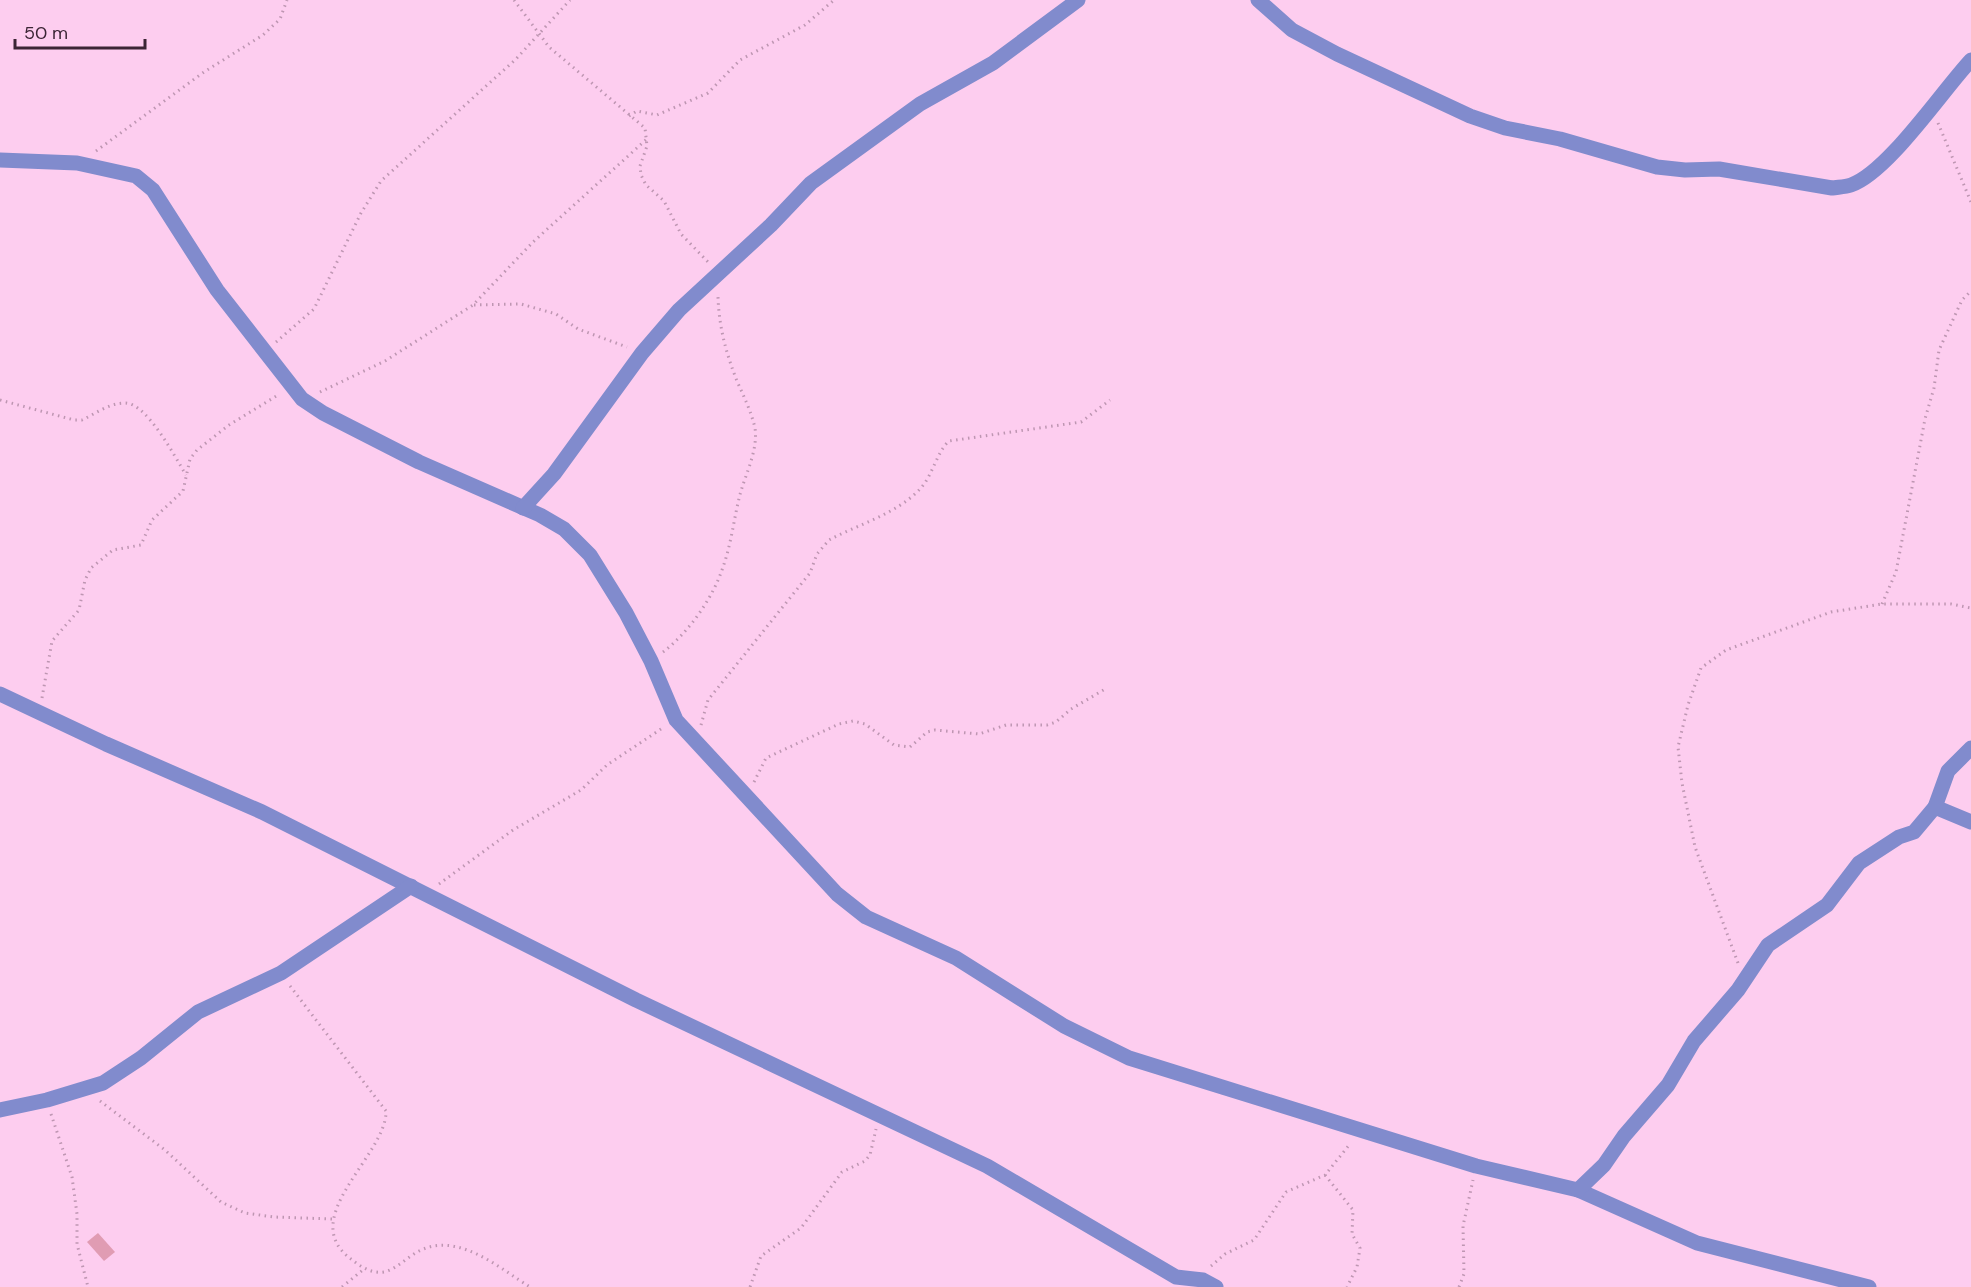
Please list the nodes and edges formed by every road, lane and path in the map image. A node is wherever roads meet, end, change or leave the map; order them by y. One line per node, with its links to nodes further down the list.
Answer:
1 (287, 0): 13 (path)
2 (514, 0): 7 (path)
3 (570, 0): 7 (path)
4 (834, 0): 10 (path)
5 (1078, 0): 15 (street)
6 (1258, 0): 9 (street)
7 (538, 35): 10 (path); 18 (path)
8 (1971, 60): 9 (street)
9 (1931, 110): 14 (path)
10 (629, 116): 11 (path)
11 (648, 138): 15 (path); 17 (path)
12 (0, 160): 13 (street)
13 (76, 163): 18 (street)
14 (1971, 202)
15 (717, 273): 19 (street); 28 (path)
16 (1971, 291): 26 (path)
17 (473, 305): 19 (path); 21 (path)
18 (265, 353): 20 (street)
19 (642, 353): 25 (street)
20 (291, 387): 21 (street); 24 (path)
21 (302, 399): 25 (street)
22 (0, 400): 24 (path)
23 (1110, 400): 33 (path)
24 (186, 475): 31 (path)
25 (523, 508): 28 (street)
26 (1882, 604): 27 (path); 41 (path)
27 (1971, 608)
28 (651, 662): 32 (street)
29 (1107, 688): 35 (path)
30 (0, 694): 31 (street)
31 (42, 715): 38 (street)
32 (676, 720): 33 (street); 39 (path)
33 (696, 744): 35 (street)
34 (1971, 748): 36 (street)
35 (748, 797): 46 (street)
36 (1935, 807): 37 (street); 41 (street)
37 (1971, 822)
38 (411, 886): 39 (street); 40 (street)
39 (426, 894): 45 (street)
40 (281, 973): 42 (street); 50 (path)
41 (1746, 978): 49 (street)
42 (87, 1089): 43 (street); 50 (path)
43 (47, 1100): 44 (street); 53 (path)
44 (0, 1110)
45 (878, 1114): 52 (street); 56 (path)
46 (1360, 1129): 47 (street); 48 (path)
47 (1476, 1166): 49 (street); 58 (path)
48 (1325, 1175): 52 (path); 57 (path)
49 (1578, 1190): 59 (street)
50 (333, 1220): 51 (path)
51 (364, 1269): 54 (path); 55 (path)
52 (1209, 1284)
53 (88, 1287)
54 (342, 1287)
55 (530, 1287)
56 (750, 1287)
57 (1347, 1287)
58 (1459, 1287)
59 (1869, 1287)

